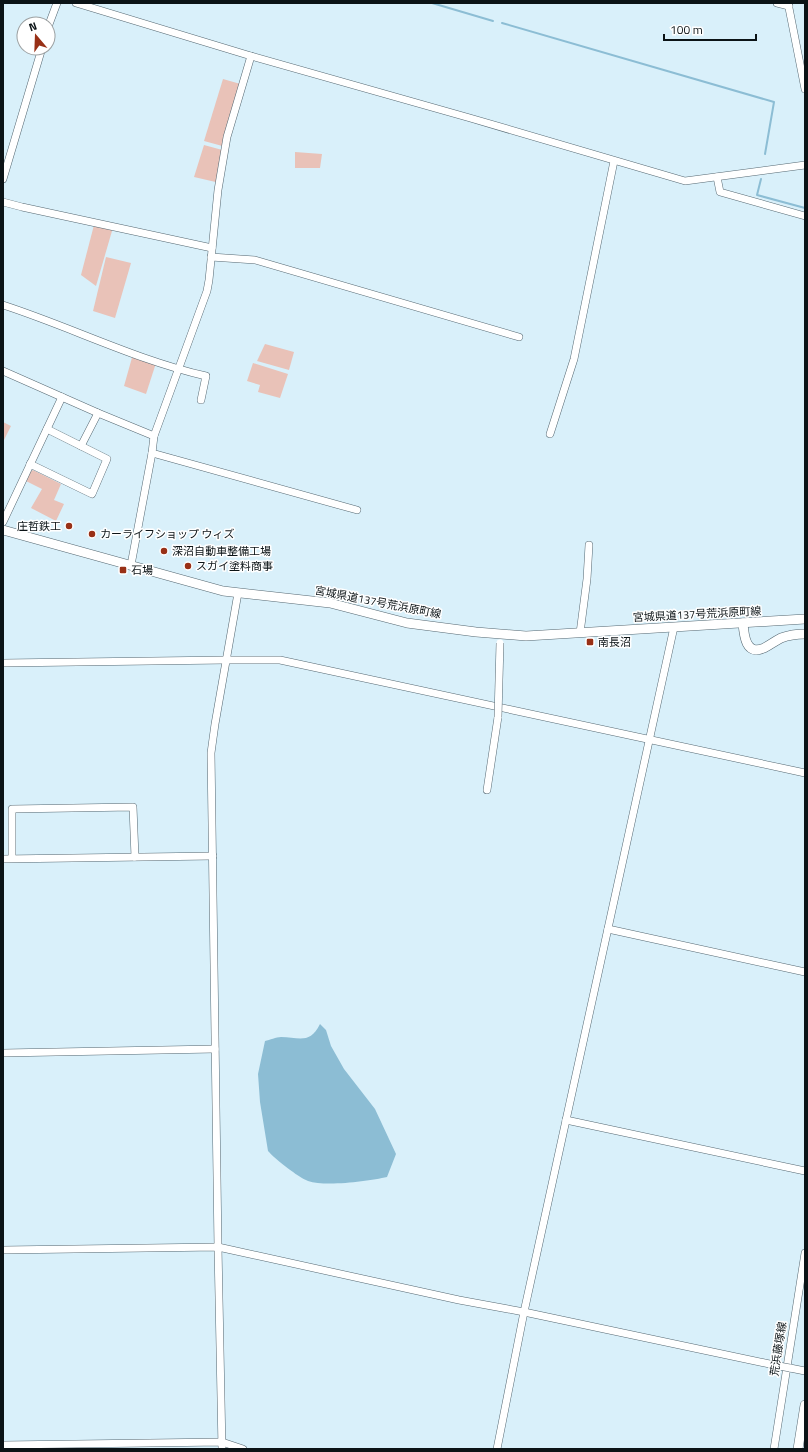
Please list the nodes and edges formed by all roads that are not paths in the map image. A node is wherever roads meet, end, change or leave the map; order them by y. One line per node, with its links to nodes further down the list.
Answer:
1 (57, 3): 5 (street)
2 (76, 3): 7 (street)
3 (777, 3): 4 (street)
4 (788, 5): 8 (street)
5 (52, 16)
6 (40, 56): 12 (street)
7 (251, 56): 9 (street); 15 (street)
8 (804, 86)
9 (614, 161): 11 (street); 25 (street)
10 (805, 165): 11 (street)
11 (717, 177): 14 (street)
12 (3, 179)
13 (3, 202): 15 (street)
14 (805, 216)
15 (212, 248): 16 (street)
16 (211, 257): 18 (street); 19 (street)
17 (3, 305): 19 (street)
18 (519, 337)
19 (177, 370): 22 (street); 26 (street)
20 (3, 371): 21 (street)
21 (62, 397): 23 (street); 24 (street)
22 (201, 400)
23 (98, 413): 26 (street); 27 (street)
24 (47, 430): 27 (street); 29 (street)
25 (550, 434)
26 (154, 436): 28 (street)
27 (81, 446): 29 (street)
28 (152, 453): 30 (street); 34 (street)
29 (30, 464): 31 (street)
30 (357, 510)
31 (3, 522)
32 (3, 530): 34 (main road, 宮城県道137号荒浜原町線)
33 (589, 545): 39 (street)
34 (131, 565): 35 (main road, 宮城県道137号荒浜原町線)
35 (238, 593): 40 (main road, 宮城県道137号荒浜原町線); 42 (street)
36 (805, 619): 37 (main road, 宮城県道137号荒浜原町線)
37 (743, 623): 38 (main road, 宮城県道137号荒浜原町線); 41 (main road)
38 (674, 627): 39 (main road, 宮城県道137号荒浜原町線); 44 (street)
39 (580, 633): 40 (main road, 宮城県道137号荒浜原町線)
40 (500, 634): 46 (street, bridge)
41 (805, 634)
42 (226, 660): 43 (street); 44 (street); 47 (street)
43 (3, 663)
44 (650, 740): 45 (street); 51 (street)
45 (805, 773)
46 (487, 790)
47 (213, 856): 48 (street); 53 (street)
48 (135, 857): 49 (street); 49 (street)
49 (12, 858): 50 (street)
50 (3, 859)
51 (608, 929): 52 (street); 55 (street)
52 (805, 972)
53 (215, 1050): 54 (street); 57 (street)
54 (3, 1053)
55 (566, 1120): 56 (street); 60 (street)
56 (805, 1171)
57 (218, 1247): 58 (street); 60 (street); 64 (street)
58 (3, 1250)
59 (805, 1253): 67 (street, 荒浜藤塚線)
60 (524, 1312): 61 (street, bridge); 66 (street)
61 (805, 1371)
62 (805, 1405): 68 (main road)
63 (3, 1445): 64 (street)
64 (222, 1445): 65 (street)
65 (243, 1449)
66 (497, 1449)
67 (774, 1449)
68 (798, 1449)

